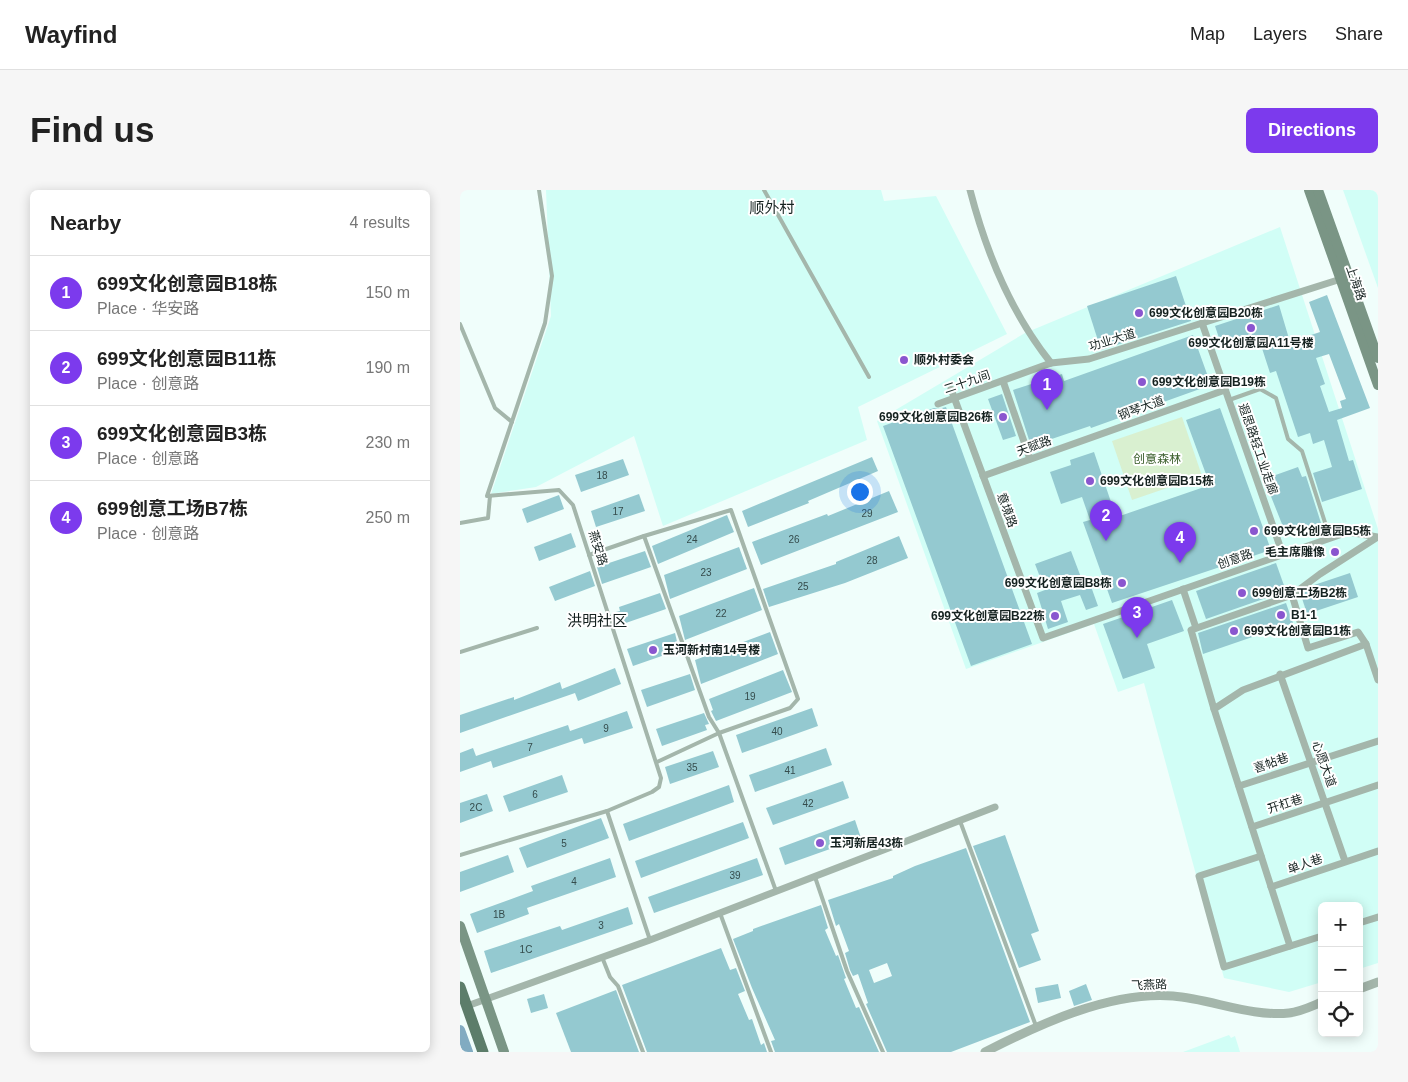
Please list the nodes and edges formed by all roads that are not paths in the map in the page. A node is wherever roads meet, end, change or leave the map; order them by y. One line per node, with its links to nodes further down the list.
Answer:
1 (540, 190): 19 (lane)
2 (764, 190): 11 (lane)
3 (970, 190): 10 (street)
4 (1309, 190): 6 (main road, 上海路)
5 (1318, 190): 9 (main road, 上海路)
6 (1341, 279): 7 (street, 功业大道); 13 (main road, 上海路)
7 (1202, 323): 10 (street, 功业大道); 15 (street, 遐思路轻工业走廊)
8 (460, 324): 19 (lane)
9 (1378, 358)
10 (1051, 363): 12 (street, 功业大道)
11 (869, 377)
12 (1003, 381): 16 (street, 二十九间); 21 (street)
13 (1378, 385)
14 (951, 389): 16 (street, 意境路)
15 (1225, 390): 17 (street, 遐思路轻工业走廊); 20 (street, 钢琴大道)
16 (954, 398): 18 (street, 二十九间); 22 (street, 意境路)
17 (1229, 400): 26 (lane); 29 (street, 遐思路轻工业走廊)
18 (938, 404)
19 (512, 422): 23 (lane)
20 (1093, 437): 21 (street, 天赋路)
21 (1030, 459): 22 (street, 天赋路)
22 (983, 476): 34 (street, 意境路)
23 (490, 496): 24 (lane); 28 (lane, 燕安路)
24 (460, 522)
25 (644, 536): 28 (lane); 40 (lane); 40 (lane)
26 (1330, 538): 27 (street, 创意路); 29 (street, 创意路)
27 (1377, 538): 31 (street)
28 (589, 555): 43 (lane, 燕安路)
29 (1283, 555): 30 (street, 创意路)
30 (1183, 589): 33 (street); 34 (street, 创意路)
31 (1292, 595): 33 (street); 35 (street)
32 (537, 628): 36 (lane)
33 (1196, 628): 39 (street)
34 (1043, 638)
35 (1366, 644): 37 (street); 38 (street)
36 (460, 652)
37 (1280, 674): 39 (street); 42 (street, 心愿大道)
38 (1378, 680)
39 (1214, 709): 45 (street)
40 (719, 733): 43 (lane); 57 (lane)
41 (1378, 741): 42 (street, 喜帖巷)
42 (1310, 761): 45 (street, 喜帖巷); 46 (street, 心愿大道)
43 (657, 762): 48 (lane, 燕安路)
44 (1378, 785): 46 (street, 开杠巷)
45 (1238, 786): 50 (street)
46 (1326, 803): 50 (street, 开杠巷); 54 (street, 心愿大道)
47 (994, 807): 49 (street)
48 (607, 811): 52 (lane, 燕安路); 63 (lane)
49 (960, 821): 55 (street); 72 (lane)
50 (1252, 827): 53 (street)
51 (1378, 851): 54 (street, 单人巷)
52 (460, 855)
53 (1261, 856): 56 (street); 64 (street)
54 (1346, 861): 56 (street, 单人巷)
55 (815, 876): 57 (street); 77 (lane)
56 (1271, 887): 64 (street)
57 (776, 891): 58 (street)
58 (720, 913): 63 (street); 76 (lane)
59 (1378, 917): 60 (street)
60 (1363, 922)
61 (460, 926): 69 (main road)
62 (1318, 937): 64 (street)
63 (650, 940): 65 (street)
64 (1290, 946)
65 (602, 957): 69 (street); 75 (lane)
66 (1378, 982): 68 (street)
67 (460, 987): 71 (main road)
68 (1363, 987)
69 (486, 999): 71 (street); 74 (main road)
70 (1318, 1003): 72 (street, 飞燕路)
71 (467, 1006): 73 (main road)
72 (1036, 1026): 78 (street, 飞燕路)
73 (483, 1052)
74 (504, 1052)
75 (643, 1052)
76 (771, 1052)
77 (883, 1052)
78 (985, 1052)

